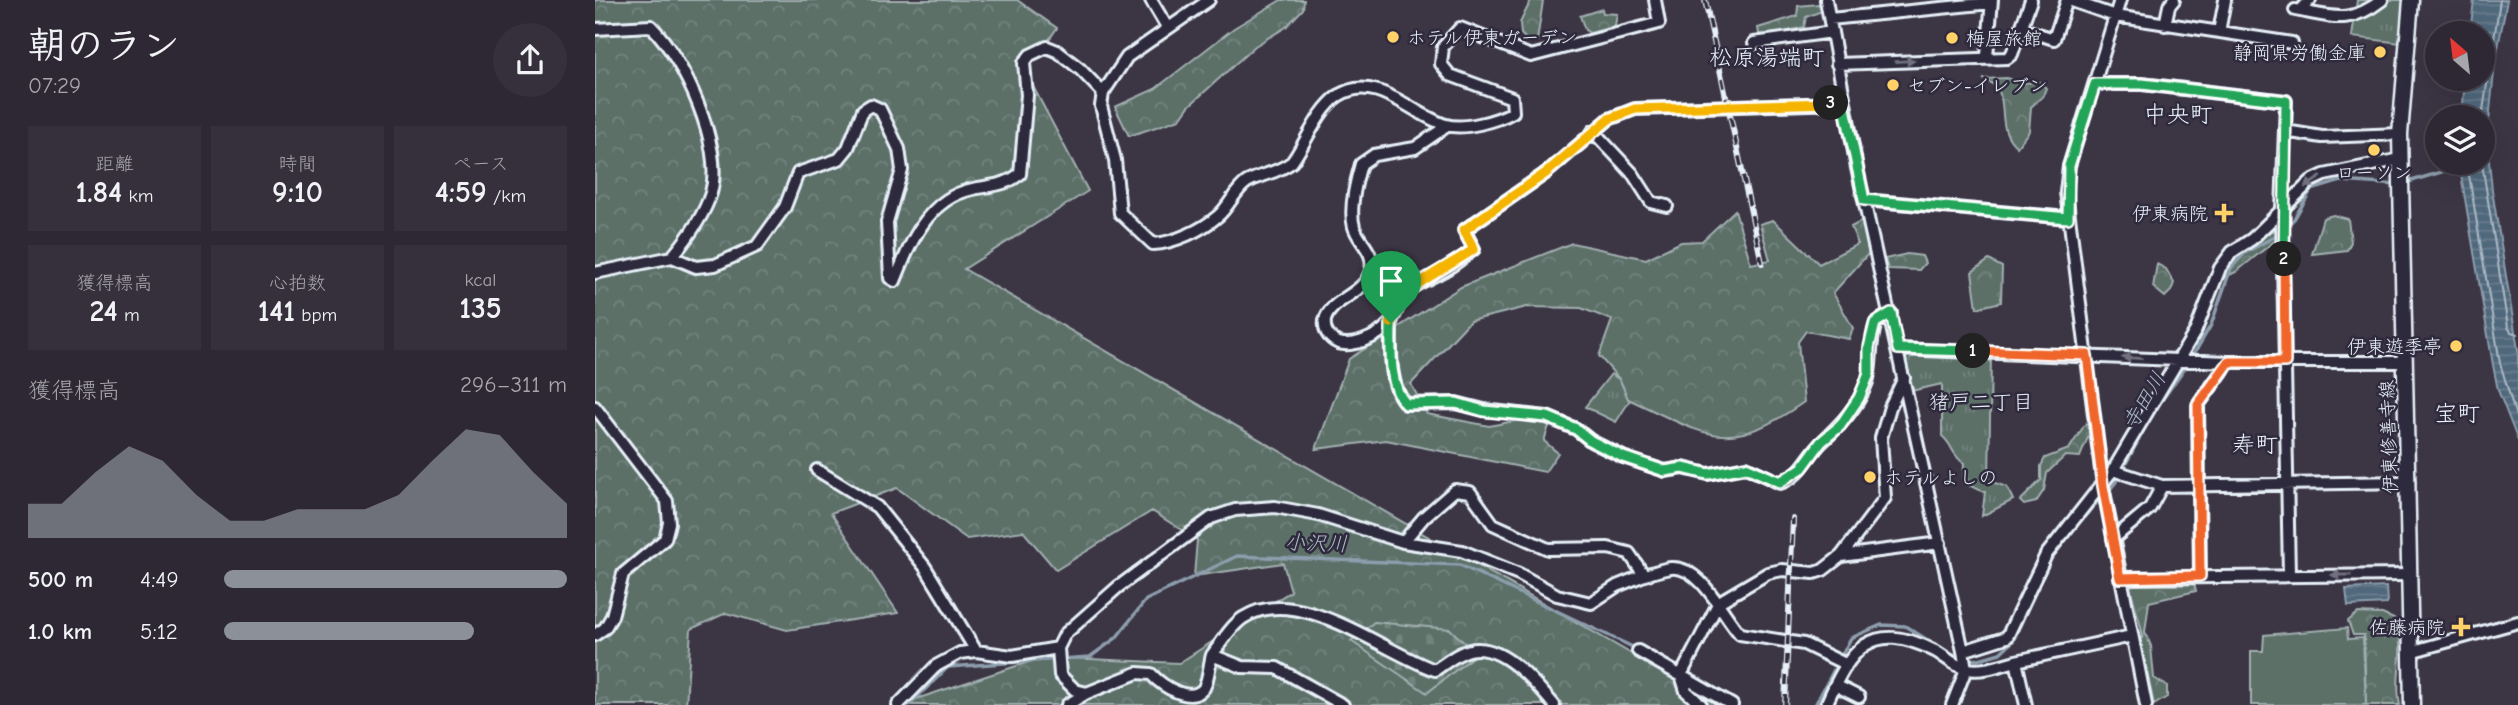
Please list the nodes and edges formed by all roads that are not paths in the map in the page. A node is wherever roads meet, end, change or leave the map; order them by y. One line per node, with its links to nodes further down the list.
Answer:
1 (1151, 0): 18 (street)
2 (1209, 0): 18 (street)
3 (1655, 0): 30 (street)
4 (1826, 0): 16 (street)
5 (2031, 0): 20 (street)
6 (2068, 0): 15 (street); 20 (street)
7 (2120, 0): 15 (street)
8 (2174, 0): 17 (street)
9 (2225, 0): 22 (street)
10 (2310, 0): 11 (street)
11 (2382, 0)
12 (2404, 0): 13 (street)
13 (2411, 0): 33 (main road, 伊東修善寺線)
14 (1991, 2): 16 (street); 25 (street)
15 (2115, 16): 17 (street); 27 (street)
16 (1831, 19): 21 (street)
17 (2165, 25): 22 (street)
18 (1167, 27): 28 (street)
19 (595, 29): 39 (street)
20 (2022, 29): 25 (street)
21 (1832, 32): 23 (street); 26 (street)
22 (2219, 32): 24 (street)
23 (1754, 43)
24 (2292, 43)
25 (1987, 56): 26 (street, one-way to 25)
26 (1837, 64): 29 (street)
27 (2095, 84): 32 (street); 38 (street)
28 (1103, 93): 30 (street); 39 (street)
29 (1844, 103): 31 (street); 35 (street)
30 (1447, 126): 42 (street)
31 (1593, 131): 36 (street); 42 (street)
32 (2285, 131): 33 (street); 37 (street)
33 (2400, 134): 34 (main road, 伊東修善寺線)
34 (2400, 159): 37 (street, one-way to 37); 48 (main road, 伊東修善寺線)
35 (1864, 200): 38 (street); 41 (street)
36 (1667, 206)
37 (2283, 216): 45 (street); 47 (street)
38 (2068, 218): 44 (street)
39 (672, 257): 40 (street)
40 (595, 273)
41 (1891, 313): 42 (street); 43 (street)
42 (1391, 323)
43 (1898, 349): 44 (street); 49 (street)
44 (2087, 355): 45 (street, one-way to 44); 55 (street)
45 (2180, 360): 46 (street); 52 (street)
46 (2229, 362): 47 (street); 57 (street)
47 (2285, 362): 48 (street); 54 (street)
48 (2405, 362): 53 (main road, 伊東修善寺線)
49 (1904, 378): 60 (street); 61 (street)
50 (595, 407): 69 (street)
51 (817, 470): 72 (street)
52 (2114, 471): 55 (street); 56 (street)
53 (2409, 482): 54 (street); 64 (main road, 伊東修善寺線)
54 (2288, 485): 57 (street); 63 (street)
55 (2103, 486): 58 (street); 74 (street)
56 (2162, 486): 57 (street); 58 (street)
57 (2199, 486): 65 (street)
58 (2113, 539): 66 (street)
59 (1403, 542): 62 (street); 62 (street); 71 (street)
60 (1940, 542): 61 (street); 74 (street)
61 (1841, 556): 67 (street)
62 (1644, 575): 67 (street)
63 (2289, 575): 64 (street, one-way to 63); 65 (street)
64 (2409, 575): 75 (main road, 伊東修善寺線)
65 (2200, 576): 66 (street)
66 (2120, 578): 70 (street)
67 (1719, 602): 78 (street); 80 (street)
68 (2518, 622): 75 (street)
69 (595, 635)
70 (2132, 636): 77 (street); 93 (street)
71 (1058, 648): 72 (street); 82 (street)
72 (976, 651): 84 (street)
73 (1637, 651): 80 (street)
74 (1963, 652): 79 (street)
75 (2410, 652): 94 (main road, 伊東修善寺線)
76 (1212, 655): 82 (street); 86 (street); 87 (street)
77 (2016, 661): 79 (street); 92 (street)
78 (1845, 664): 79 (street); 81 (street)
79 (1966, 669): 91 (street)
80 (1683, 673): 88 (street); 89 (street)
81 (1835, 685): 83 (street); 90 (street)
82 (1087, 693): 85 (street)
83 (1859, 697)
84 (898, 705)
85 (1067, 705)
86 (1343, 705)
87 (1554, 705)
88 (1702, 705)
89 (1732, 705)
90 (1826, 705)
91 (1952, 705)
92 (2026, 705)
93 (2146, 705)
94 (2412, 705)

